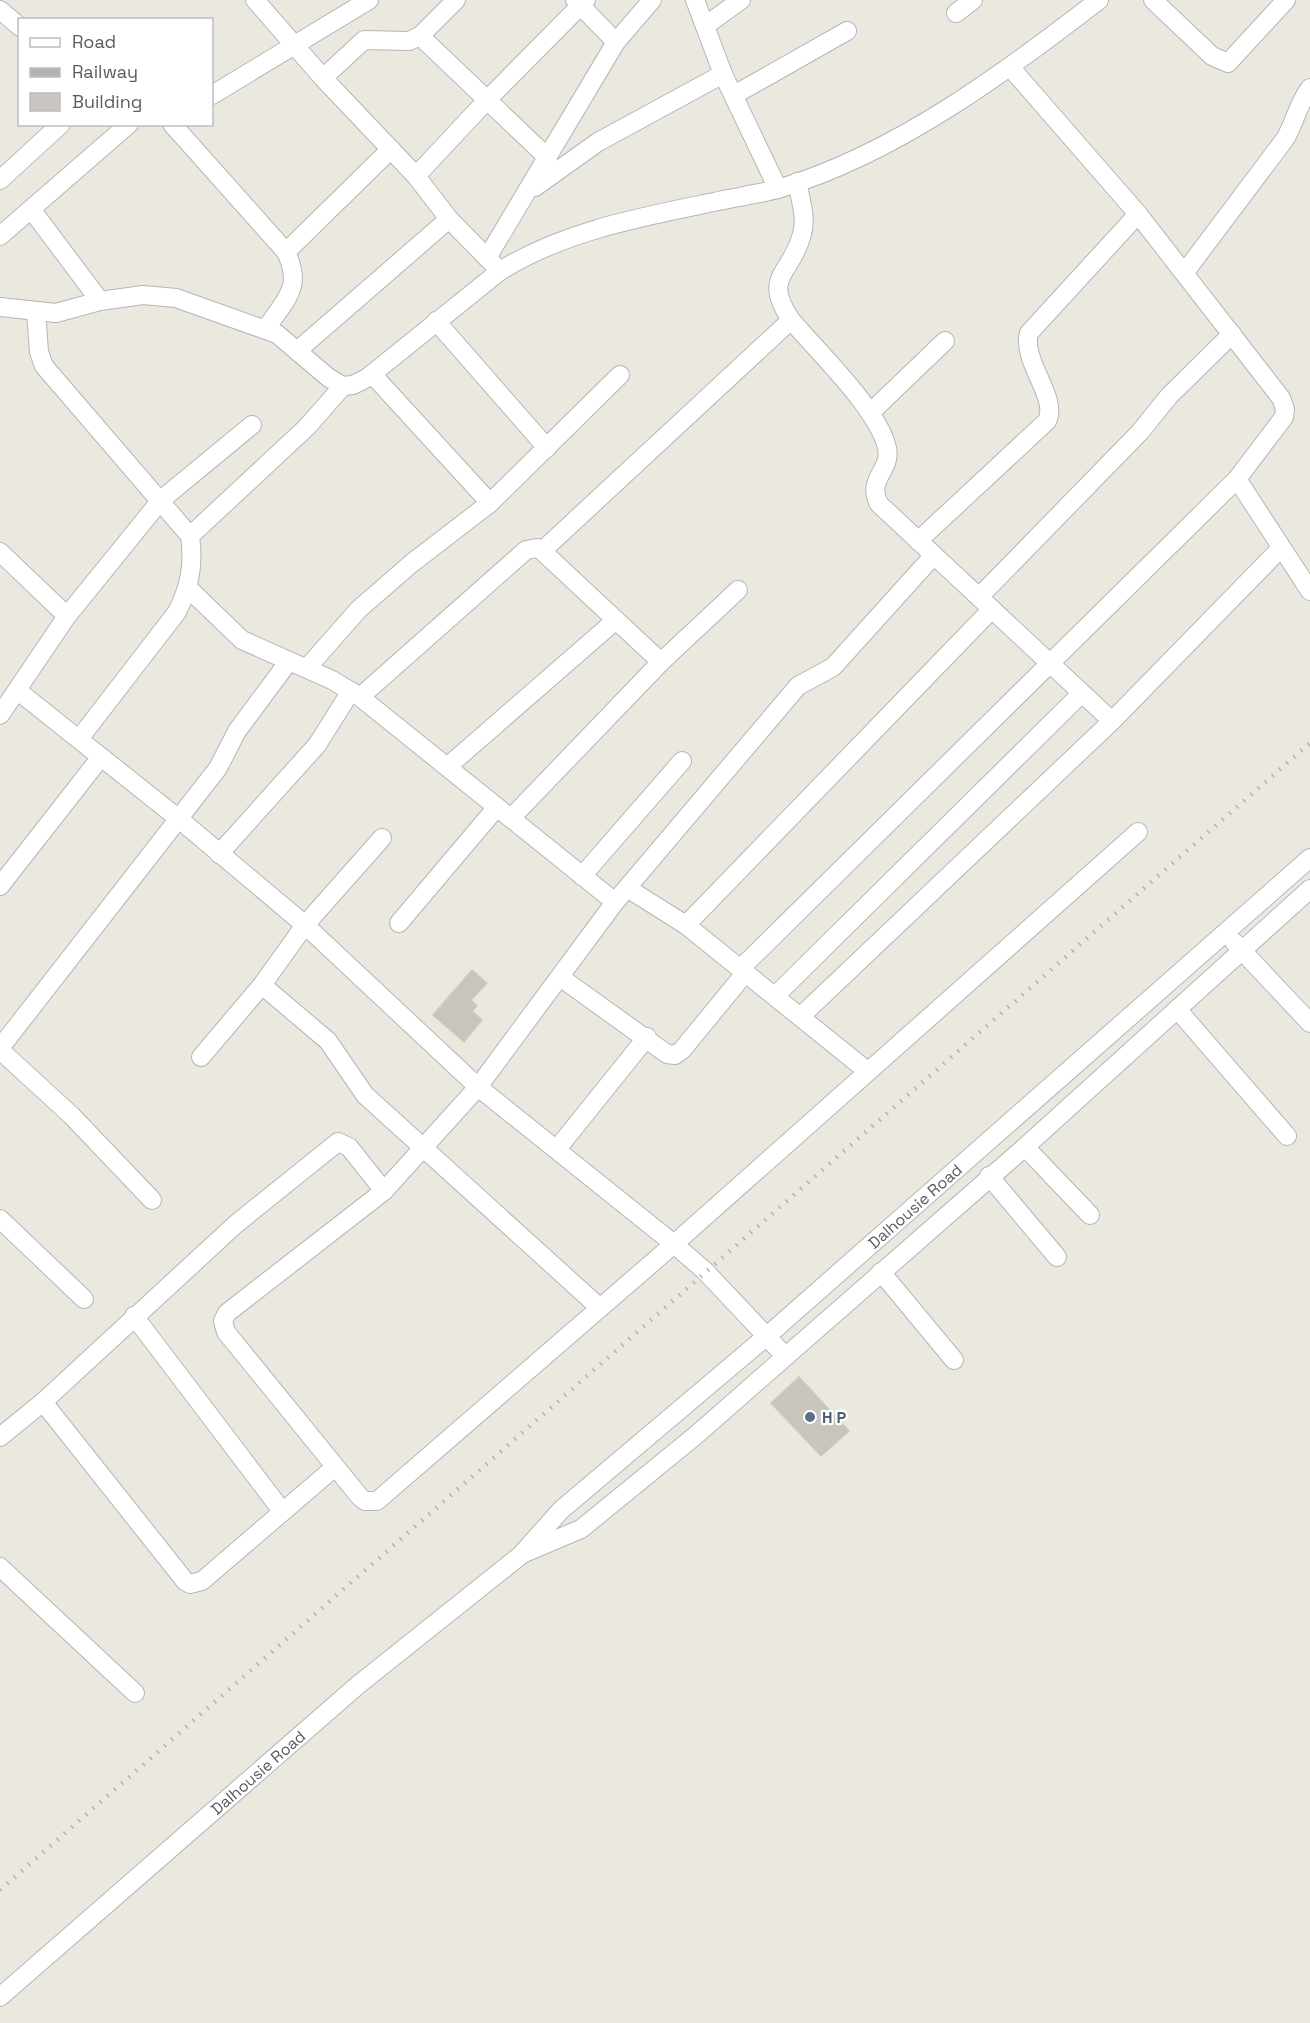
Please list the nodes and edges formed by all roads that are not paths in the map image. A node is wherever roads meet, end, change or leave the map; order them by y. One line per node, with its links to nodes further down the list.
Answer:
1 (255, 0): 19 (street)
2 (369, 0): 19 (street)
3 (456, 0): 17 (street)
4 (652, 0): 18 (street)
5 (695, 0): 15 (street)
6 (741, 0): 15 (street)
7 (973, 0): 13 (street)
8 (1099, 0): 20 (street)
9 (1153, 0): 10 (street)
10 (1286, 0)
11 (581, 2): 18 (street); 26 (street)
12 (0, 10): 14 (street)
13 (956, 13)
14 (18, 25)
15 (705, 26): 21 (street)
16 (847, 31): 25 (street)
17 (420, 36): 22 (street); 26 (street)
18 (616, 42): 31 (street)
19 (293, 44): 22 (street); 24 (street)
20 (1010, 68): 34 (street); 38 (street)
21 (723, 74): 25 (street); 36 (street)
22 (323, 78): 30 (street)
23 (1310, 88): 43 (street)
24 (213, 94)
25 (734, 95): 35 (street)
26 (487, 100): 31 (street); 32 (street)
27 (59, 126): 33 (street)
28 (127, 126): 37 (street)
29 (174, 126): 41 (street)
30 (391, 148): 32 (street); 41 (street)
31 (548, 158): 36 (street)
32 (417, 176): 39 (street)
33 (0, 180)
34 (797, 182): 35 (street); 47 (street)
35 (778, 189): 42 (street)
36 (527, 192): 42 (street)
37 (31, 209): 40 (street); 44 (street)
38 (1138, 214): 43 (street); 63 (street)
39 (449, 219): 42 (street); 52 (street)
40 (0, 236)
41 (286, 252): 49 (street)
42 (493, 264): 48 (street)
43 (1185, 272): 50 (street)
44 (100, 301): 46 (street); 49 (street)
45 (0, 307): 46 (street)
46 (36, 312): 60 (street)
47 (791, 320): 56 (street); 65 (street)
48 (436, 321): 53 (street); 58 (street)
49 (266, 329): 52 (street)
50 (1232, 334): 59 (street); 71 (street)
51 (945, 341): 56 (street)
52 (297, 351): 55 (street)
53 (372, 374): 55 (street); 61 (street)
54 (620, 375): 58 (street)
55 (343, 386): 62 (street)
56 (870, 413): 63 (street)
57 (252, 425): 60 (street)
58 (547, 448): 61 (street)
59 (1237, 479): 64 (street); 76 (street)
60 (161, 500): 62 (street); 72 (street)
61 (490, 503): 77 (street)
62 (190, 536): 68 (street)
63 (918, 541): 67 (street)
64 (1280, 549): 70 (street); 82 (street)
65 (542, 551): 73 (street); 80 (street)
66 (0, 552): 72 (street)
67 (934, 555): 71 (street); 95 (street)
68 (189, 589): 74 (street); 83 (street)
69 (738, 590): 75 (street)
70 (1310, 591)
71 (985, 603): 76 (street); 100 (street)
72 (67, 616): 78 (street)
73 (616, 620): 75 (street); 86 (street)
74 (289, 661): 77 (street); 88 (street)
75 (661, 662): 87 (street)
76 (1050, 664): 79 (street); 103 (street)
77 (307, 668): 80 (street)
78 (18, 691): 81 (street); 83 (street)
79 (1082, 693): 82 (street); 106 (street)
80 (356, 694): 86 (street); 91 (street)
81 (0, 715)
82 (1112, 721): 108 (street)
83 (79, 739): 84 (street)
84 (101, 757): 88 (street); 94 (street)
85 (682, 761): 93 (street)
86 (447, 767): 87 (street)
87 (504, 813): 93 (street); 98 (street)
88 (179, 819): 91 (street); 111 (street)
89 (1138, 832): 113 (street)
90 (382, 838): 99 (street)
91 (219, 854): 99 (street)
92 (1310, 858): 101 (street, Dalhousie Road)
93 (582, 876): 97 (street)
94 (0, 886)
95 (627, 888): 97 (street); 100 (street)
96 (1307, 898): 102 (street, Dalhousie Road)
97 (615, 902): 104 (street)
98 (399, 923)
99 (305, 925): 105 (street); 114 (street)
100 (686, 925): 103 (street)
101 (1224, 933): 102 (street); 130 (street, Dalhousie Road)
102 (1241, 949): 107 (street, Dalhousie Road); 109 (street)
103 (743, 970): 106 (street); 110 (street)
104 (560, 977): 110 (street); 114 (street)
105 (262, 986): 112 (street); 116 (street)
106 (776, 995): 108 (street)
107 (1177, 1009): 115 (street); 117 (street, Dalhousie Road)
108 (801, 1016): 113 (street)
109 (1310, 1023)
110 (647, 1037): 118 (street)
111 (0, 1049): 121 (street)
112 (201, 1058)
113 (866, 1070): 124 (street)
114 (478, 1087): 116 (street); 118 (street)
115 (1287, 1136)
116 (421, 1147): 120 (street); 128 (street)
117 (1024, 1147): 119 (street, Dalhousie Road); 122 (street)
118 (556, 1149): 124 (street)
119 (989, 1176): 125 (street); 126 (street, Dalhousie Road)
120 (384, 1191): 129 (street); 135 (street)
121 (152, 1200)
122 (1089, 1215)
123 (0, 1219): 127 (street)
124 (674, 1244): 128 (street); 130 (street)
125 (1057, 1257)
126 (881, 1272): 131 (street, Dalhousie Road); 132 (street)
127 (84, 1299)
128 (600, 1308): 135 (street)
129 (134, 1317): 133 (street); 136 (street)
130 (766, 1335): 131 (street); 137 (street, Dalhousie Road)
131 (785, 1356): 137 (street, Dalhousie Road)
132 (954, 1360)
133 (43, 1402): 134 (street); 136 (street)
134 (0, 1437)
135 (335, 1467): 136 (street)
136 (282, 1511)
137 (521, 1555): 140 (street, Dalhousie Road)
138 (0, 1567): 139 (street)
139 (135, 1694)
140 (0, 1997)

